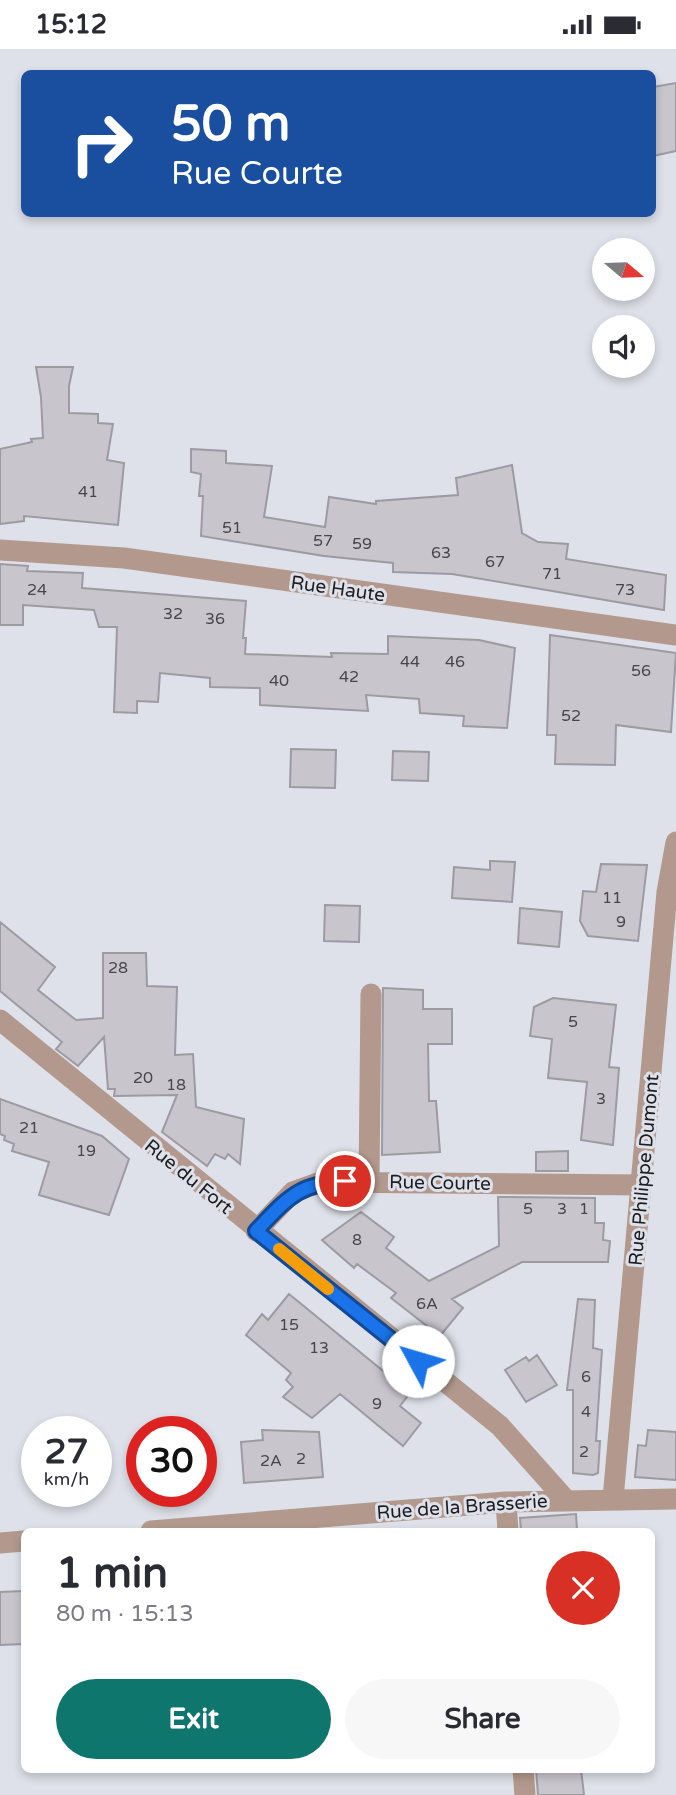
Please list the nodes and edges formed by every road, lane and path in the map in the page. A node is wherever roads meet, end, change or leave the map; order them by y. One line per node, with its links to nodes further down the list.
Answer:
1 (0, 550): 2 (street, Rue Haute)
2 (676, 635)
3 (676, 842): 7 (street, Rue Philippe Dumont)
4 (371, 994): 6 (street)
5 (0, 1020): 8 (street, Rue du Fort)
6 (369, 1181): 7 (street, Rue Courte); 8 (street, Rue Courte)
7 (642, 1185): 10 (street, Rue Philippe Dumont)
8 (256, 1231): 9 (street, Rue du Fort)
9 (565, 1499): 10 (street, Rue de la Brasserie); 12 (street, Rue de la Brasserie)
10 (613, 1499): 11 (street, Rue de la Brasserie)
11 (676, 1499)
12 (506, 1502): 13 (street, Rue de la Brasserie); 15 (street)
13 (325, 1524): 14 (street, Rue de la Brasserie)
14 (226, 1528)
15 (508, 1528)
16 (21, 1541): 17 (street)
17 (0, 1543)
18 (523, 1773): 19 (street)
19 (525, 1795)

